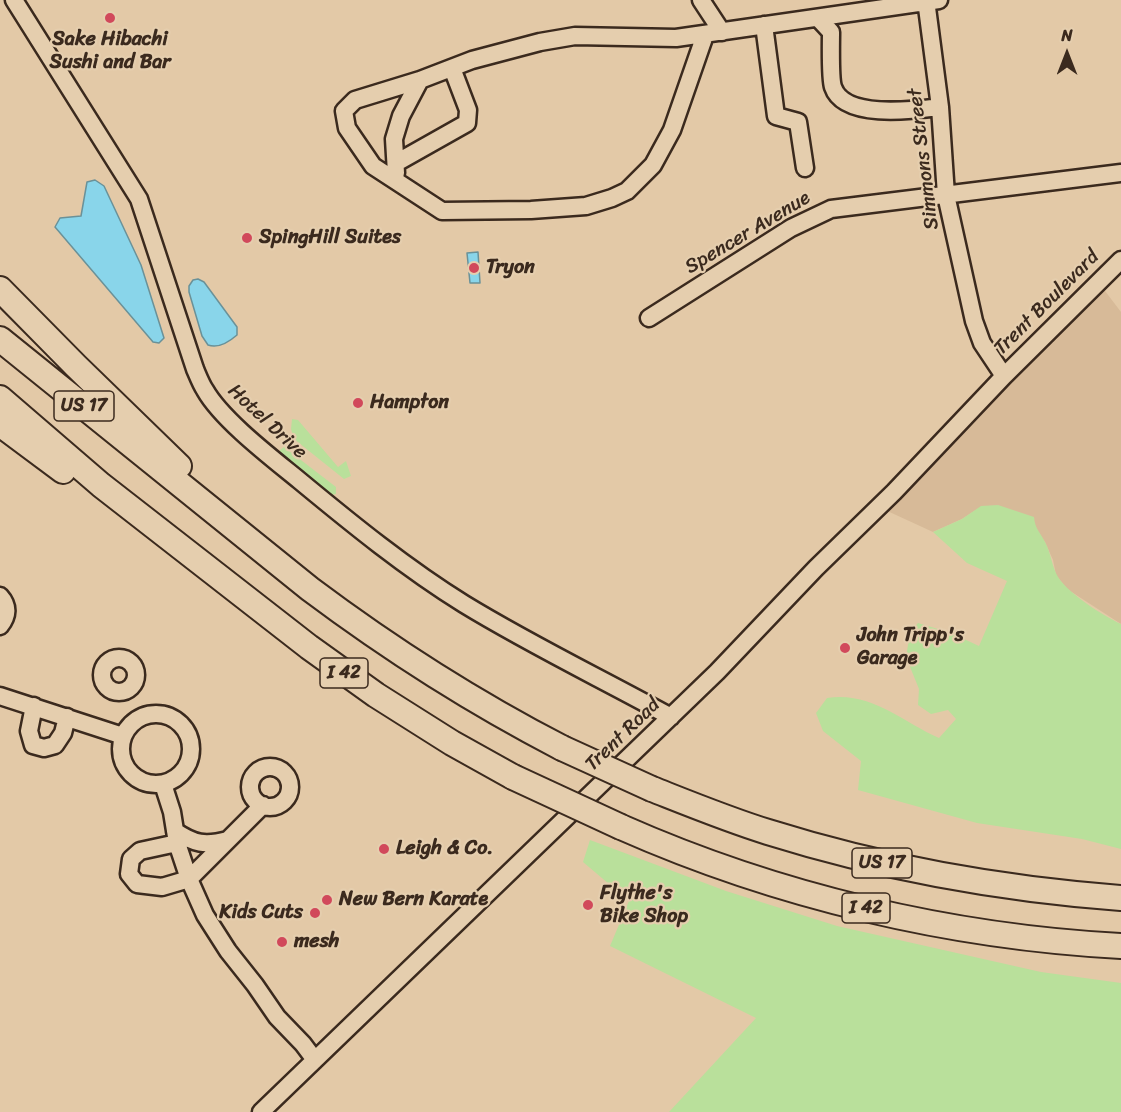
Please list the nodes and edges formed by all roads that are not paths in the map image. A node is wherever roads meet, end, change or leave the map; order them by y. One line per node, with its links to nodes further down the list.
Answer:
1 (14, 0): 31 (street, Hotel Drive)
2 (701, 0): 6 (street)
3 (931, 0): 4 (street); 9 (street, Simmons Street)
4 (818, 18): 5 (street); 9 (street)
5 (764, 26): 6 (street); 10 (street)
6 (714, 34): 7 (street); 11 (street)
7 (452, 68): 8 (street); 11 (street)
8 (420, 80): 11 (street); 11 (street)
9 (940, 107): 14 (street, Simmons Street)
10 (805, 168)
11 (396, 172)
12 (1121, 173): 14 (street, Spencer Avenue)
13 (1121, 181): 14 (street, Spencer Avenue)
14 (946, 195): 17 (street, Spencer Avenue); 19 (street, Simmons Street)
15 (1121, 260): 19 (street, Trent Boulevard)
16 (0, 289): 22 (highway)
17 (649, 318)
18 (0, 339): 22 (highway, US 17)
19 (1004, 376): 31 (street, Trent Road)
20 (0, 398): 23 (highway)
21 (0, 424): 23 (highway)
22 (176, 473): 38 (highway, US 17, bridge)
23 (92, 486): 39 (highway, I 42, bridge)
24 (0, 596): 25 (street)
25 (0, 626)
26 (128, 690): 30 (street)
27 (0, 696): 28 (street)
28 (34, 706): 29 (street); 29 (street)
29 (68, 717): 32 (street)
30 (141, 717): 32 (street); 33 (street)
31 (671, 717): 40 (street, Trent Road)
32 (123, 736): 33 (street)
33 (163, 784): 35 (street)
34 (263, 805): 36 (street)
35 (176, 837): 36 (street); 37 (street); 37 (street)
36 (228, 840): 37 (street)
37 (189, 879): 40 (street)
38 (1121, 898)
39 (1121, 946)
40 (315, 1060): 41 (street, Trent Road)
41 (261, 1112)

